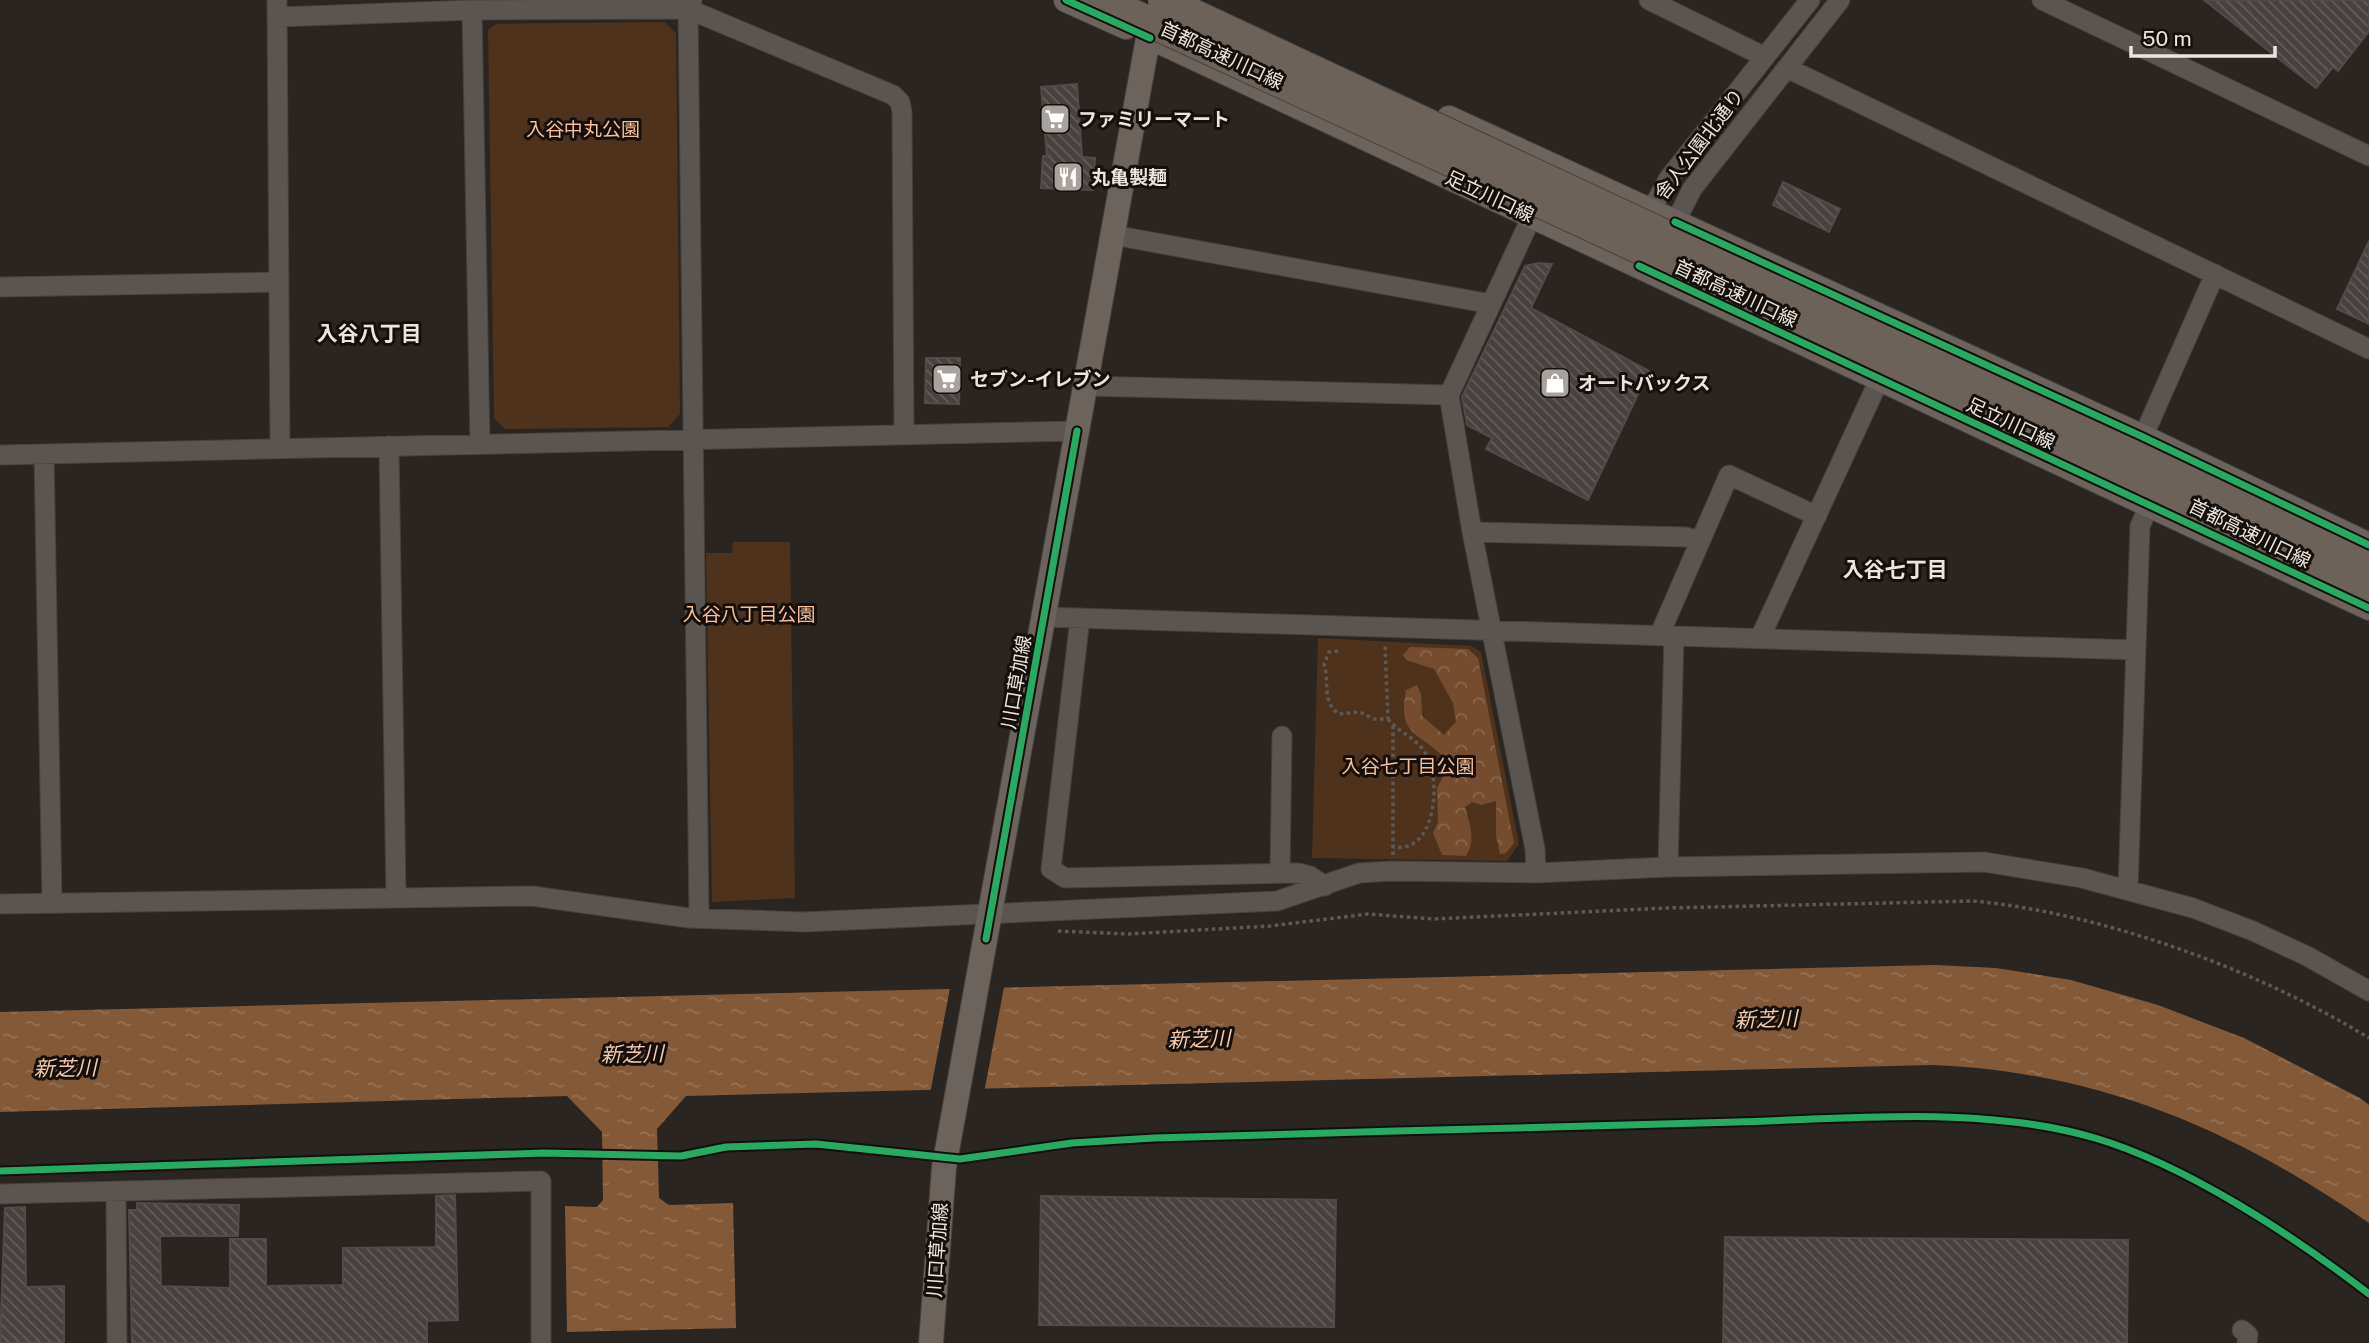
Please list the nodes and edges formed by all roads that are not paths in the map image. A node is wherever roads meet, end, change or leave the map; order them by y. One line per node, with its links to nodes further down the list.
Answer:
1 (1066, 0): 13 (main road, 足立川口線)
2 (1102, 0): 45 (highway, 首都高速川口線, bridge)
3 (1152, 0): 13 (main road, 川口草加線)
4 (1163, 0): 44 (highway, 首都高速川口線, bridge)
5 (1195, 0): 17 (main road)
6 (1649, 0): 14 (street)
7 (1810, 0): 14 (street, 舎人公園北通り)
8 (1840, 0): 15 (street, 舎人公園北通り)
9 (2042, 0): 16 (street)
10 (690, 5): 12 (street); 31 (street); 33 (street)
11 (278, 8): 12 (street); 23 (street)
12 (472, 10): 34 (street)
13 (1150, 38): 18 (main road, 足立川口線); 20 (main road, 川口草加線)
14 (1765, 57): 17 (street, 舎人公園北通り)
15 (1787, 68): 19 (street, 舎人公園北通り); 22 (street)
16 (2369, 156)
17 (1650, 210): 19 (main road); 21 (street, 舎人公園北通り)
18 (1532, 216): 21 (main road, 足立川口線); 25 (street)
19 (1675, 222): 21 (street, 舎人公園北通り); 32 (main road)
20 (1113, 235): 25 (street); 28 (main road, 川口草加線)
21 (1639, 266): 27 (main road, 足立川口線)
22 (2215, 274): 26 (street); 32 (street)
23 (279, 282): 24 (street); 36 (street)
24 (0, 287)
25 (1491, 304): 29 (street)
26 (2369, 349)
27 (1880, 378): 39 (main road, 足立川口線); 40 (street)
28 (1086, 386): 29 (street); 30 (main road, 川口草加線)
29 (1449, 395): 41 (street)
30 (1077, 430): 31 (street); 47 (main road, 川口草加線)
31 (904, 435): 33 (street)
32 (2143, 437): 43 (main road)
33 (693, 439): 34 (street); 62 (street)
34 (480, 444): 35 (street)
35 (389, 446): 36 (street); 59 (street)
36 (280, 449): 37 (street)
37 (44, 454): 38 (street); 60 (street)
38 (0, 455)
39 (2150, 506): 46 (main road, 足立川口線); 52 (street)
40 (1817, 516): 42 (street); 51 (street)
41 (1472, 532): 42 (street); 49 (street)
42 (1699, 541): 50 (street)
43 (2369, 545)
44 (2369, 564)
45 (2369, 590)
46 (2369, 608)
47 (1043, 617): 48 (street); 63 (main road, 川口草加線)
48 (1080, 618): 49 (street); 55 (street)
49 (1492, 630): 50 (street); 56 (street)
50 (1666, 636): 51 (street); 54 (street)
51 (1760, 638): 52 (street)
52 (2136, 650): 58 (street)
53 (1282, 736): 55 (street)
54 (1668, 867): 56 (street); 58 (street)
55 (1280, 873): 57 (street)
56 (1536, 873): 57 (street)
57 (1325, 886): 63 (street)
58 (2129, 889): 64 (street)
59 (396, 896): 60 (street); 62 (street)
60 (52, 903): 61 (street)
61 (0, 904)
62 (699, 919): 63 (street)
63 (988, 927): 69 (main road, 川口草加線)
64 (2369, 991)
65 (116, 1191): 66 (street); 67 (street); 68 (street)
66 (0, 1195)
67 (117, 1343)
68 (541, 1343)
69 (931, 1343)

